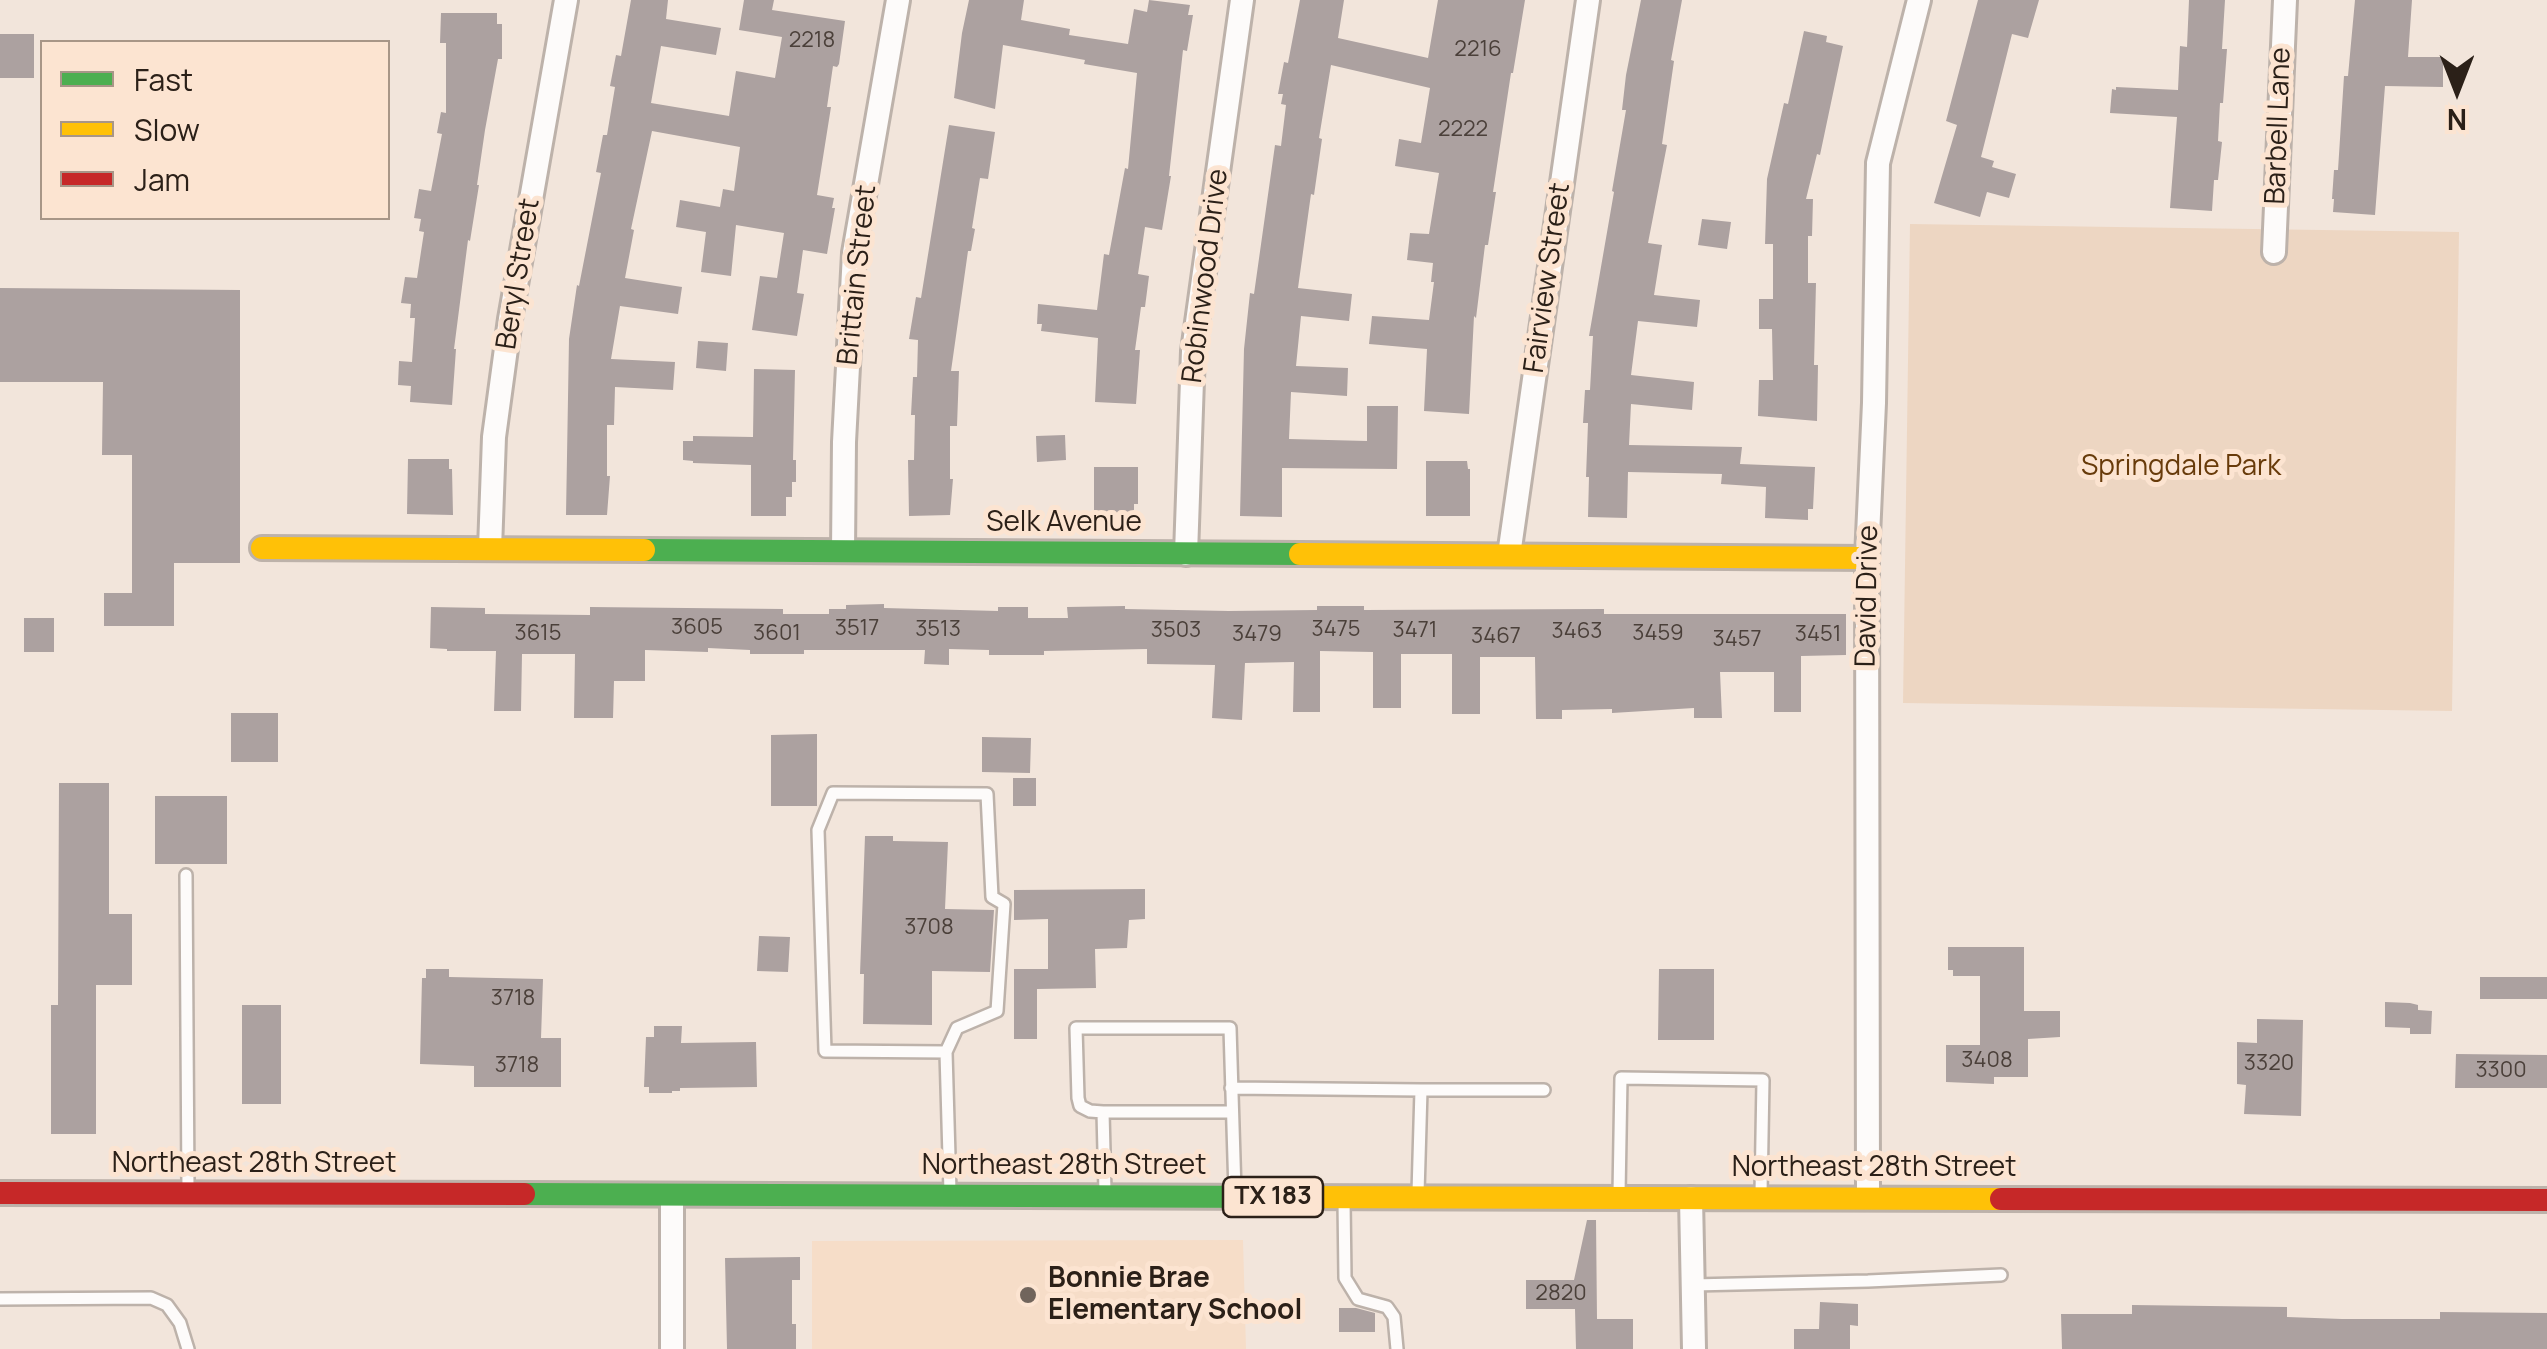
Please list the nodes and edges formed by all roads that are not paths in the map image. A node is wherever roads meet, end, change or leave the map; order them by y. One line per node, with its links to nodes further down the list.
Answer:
1 (566, 0): 9 (street, Beryl Street)
2 (898, 0): 10 (street, Brittain Street)
3 (1242, 0): 11 (street, Robinwood Drive)
4 (1588, 0): 12 (street, Fairview Street)
5 (1919, 0): 13 (street, David Drive)
6 (2285, 0): 7 (street, Barbell Lane)
7 (2274, 252)
8 (262, 548): 9 (main road, Selk Avenue)
9 (490, 549): 10 (main road, Selk Avenue)
10 (843, 552): 11 (main road, Selk Avenue)
11 (1186, 554): 12 (main road, Selk Avenue)
12 (1509, 555): 13 (main road, Selk Avenue)
13 (1867, 558): 32 (street, David Drive)
14 (186, 874): 22 (lane)
15 (946, 1052): 15 (lane); 24 (lane)
16 (1231, 1088): 17 (lane); 19 (lane); 20 (lane)
17 (1421, 1090): 18 (lane); 28 (lane)
18 (1544, 1090)
19 (1103, 1112): 20 (lane); 25 (lane)
20 (1232, 1112): 26 (lane)
21 (0, 1194): 22 (main road, Northeast 28th Street / TX 183)
22 (188, 1194): 23 (main road, Northeast 28th Street / TX 183)
23 (672, 1195): 24 (main road, Northeast 28th Street / TX 183); 38 (street)
24 (950, 1196): 25 (main road, Northeast 28th Street / TX 183)
25 (1105, 1196): 26 (main road, Northeast 28th Street / TX 183)
26 (1235, 1196): 27 (main road, Northeast 28th Street / TX 183)
27 (1344, 1197): 28 (main road, Northeast 28th Street / TX 183); 39 (lane)
28 (1418, 1197): 29 (main road, Northeast 28th Street / TX 183)
29 (1619, 1197): 30 (main road, Northeast 28th Street / TX 183); 31 (lane)
30 (1690, 1198): 31 (main road, Northeast 28th Street / TX 183); 35 (street)
31 (1760, 1198): 32 (main road, Northeast 28th Street / TX 183)
32 (1868, 1198): 33 (main road, Northeast 28th Street / TX 183)
33 (2547, 1200)
34 (2001, 1274): 35 (lane)
35 (1693, 1285): 40 (street)
36 (0, 1299): 37 (lane)
37 (188, 1349)
38 (672, 1349)
39 (1397, 1349)
40 (1694, 1349)

